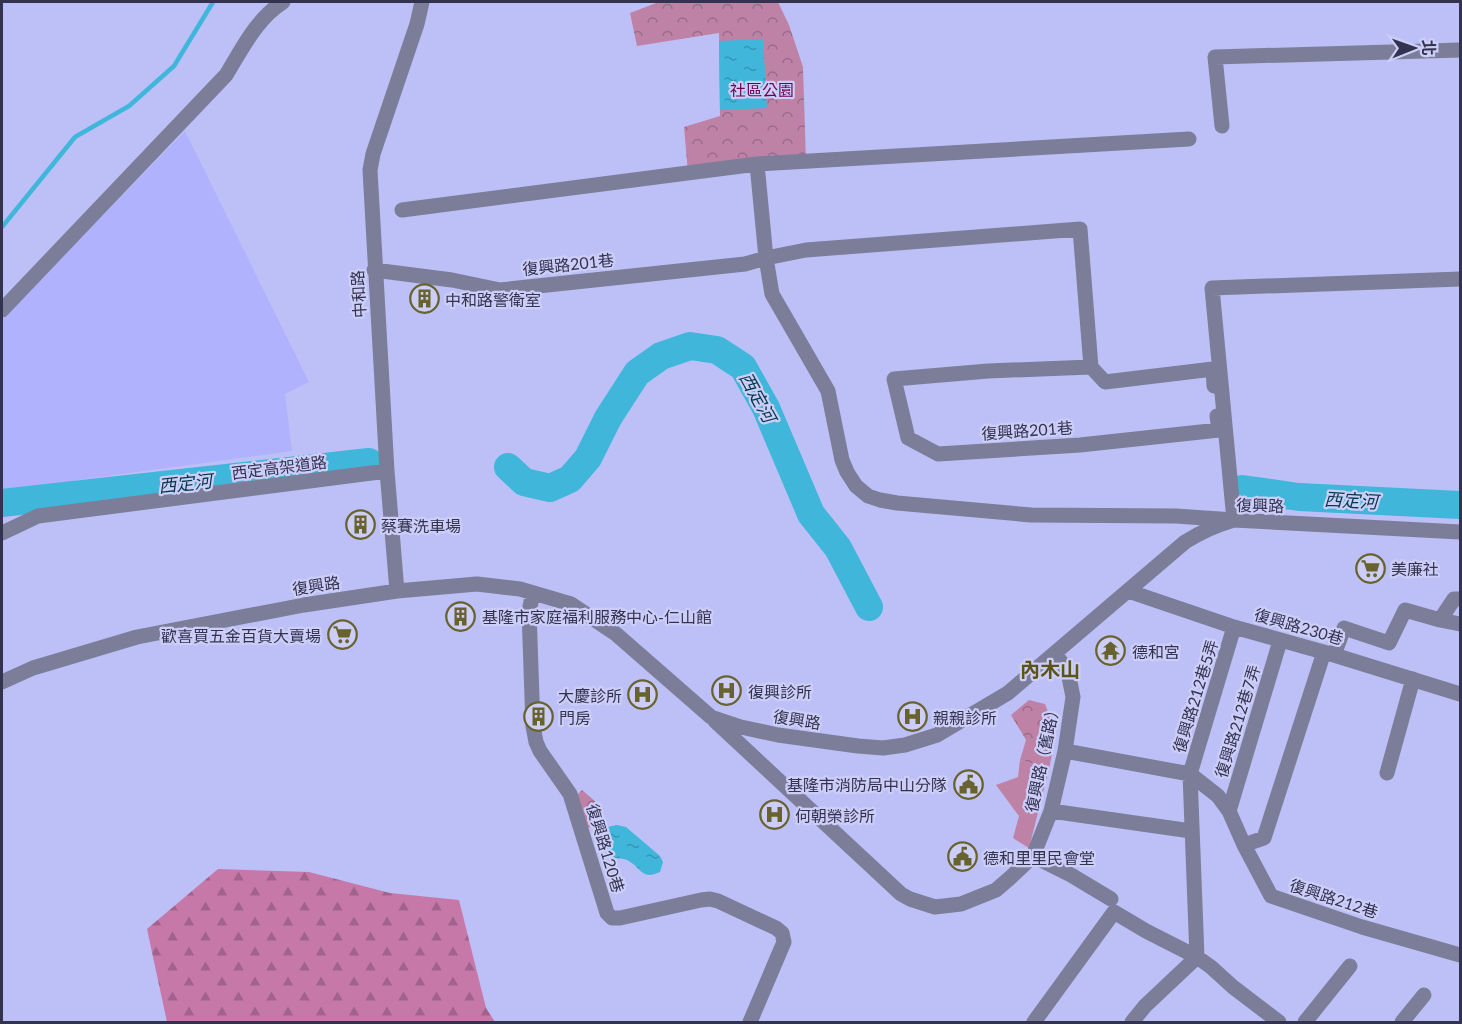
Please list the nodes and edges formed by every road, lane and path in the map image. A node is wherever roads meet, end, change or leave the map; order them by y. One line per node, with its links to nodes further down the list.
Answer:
1 (283, 2): 11 (street)
2 (422, 2): 9 (street, 中和路)
3 (1461, 50): 4 (street)
4 (1222, 126)
5 (1189, 138): 6 (street)
6 (758, 164): 7 (street); 8 (street)
7 (402, 210)
8 (766, 258): 9 (street, 復興路201巷); 12 (street, 復興路201巷); 14 (street)
9 (375, 270): 13 (street, 中和路)
10 (1461, 279): 15 (street)
11 (2, 310)
12 (1091, 367): 12 (street, 復興路201巷)
13 (387, 471): 17 (street, 西定高架道路); 19 (street, 中和路)
14 (1176, 516): 15 (street); 18 (street)
15 (1234, 520): 16 (street, 復興路); 18 (street, 復興路)
16 (1461, 532)
17 (2, 533)
18 (1185, 542): 20 (street, 復興路)
19 (396, 591): 21 (street, 復興路); 30 (street, 復興路)
20 (1128, 591): 25 (street, 復興路230巷); 27 (street, 復興路)
21 (533, 593): 32 (street, 復興路); 46 (street, 復興路120巷)
22 (1461, 599): 23 (street)
23 (1440, 620): 24 (street); 28 (street)
24 (1461, 624)
25 (1234, 627): 26 (street, 復興路230巷); 35 (street, 復興路212巷5弄)
26 (1280, 640): 28 (street, 復興路230巷); 37 (street, 復興路212巷7弄)
27 (1055, 652): 32 (street, 復興路); 33 (street, 復興路（舊路）)
28 (1329, 653): 29 (street, 復興路230巷); 39 (street)
29 (1413, 679): 31 (street, 復興路230巷); 34 (street)
30 (2, 682)
31 (1461, 694)
32 (711, 717): 40 (street, 復興路（舊路）)
33 (1065, 751): 35 (street, 復興路212巷); 36 (street, 復興路（舊路）)
34 (1387, 773)
35 (1190, 774): 37 (street, 復興路212巷); 38 (street)
36 (1051, 811): 38 (street); 40 (street, 復興路（舊路）)
37 (1229, 811): 39 (street, 復興路212巷)
38 (1191, 831): 43 (street)
39 (1244, 845): 42 (street, 復興路212巷)
40 (1033, 855): 41 (street)
41 (1111, 899)
42 (1461, 955)
43 (1197, 957): 47 (street); 48 (street); 49 (street)
44 (1350, 966): 50 (street)
45 (1424, 995): 51 (street)
46 (750, 1023)
47 (1034, 1023)
48 (1132, 1023)
49 (1279, 1023)
50 (1305, 1023)
51 (1402, 1023)

